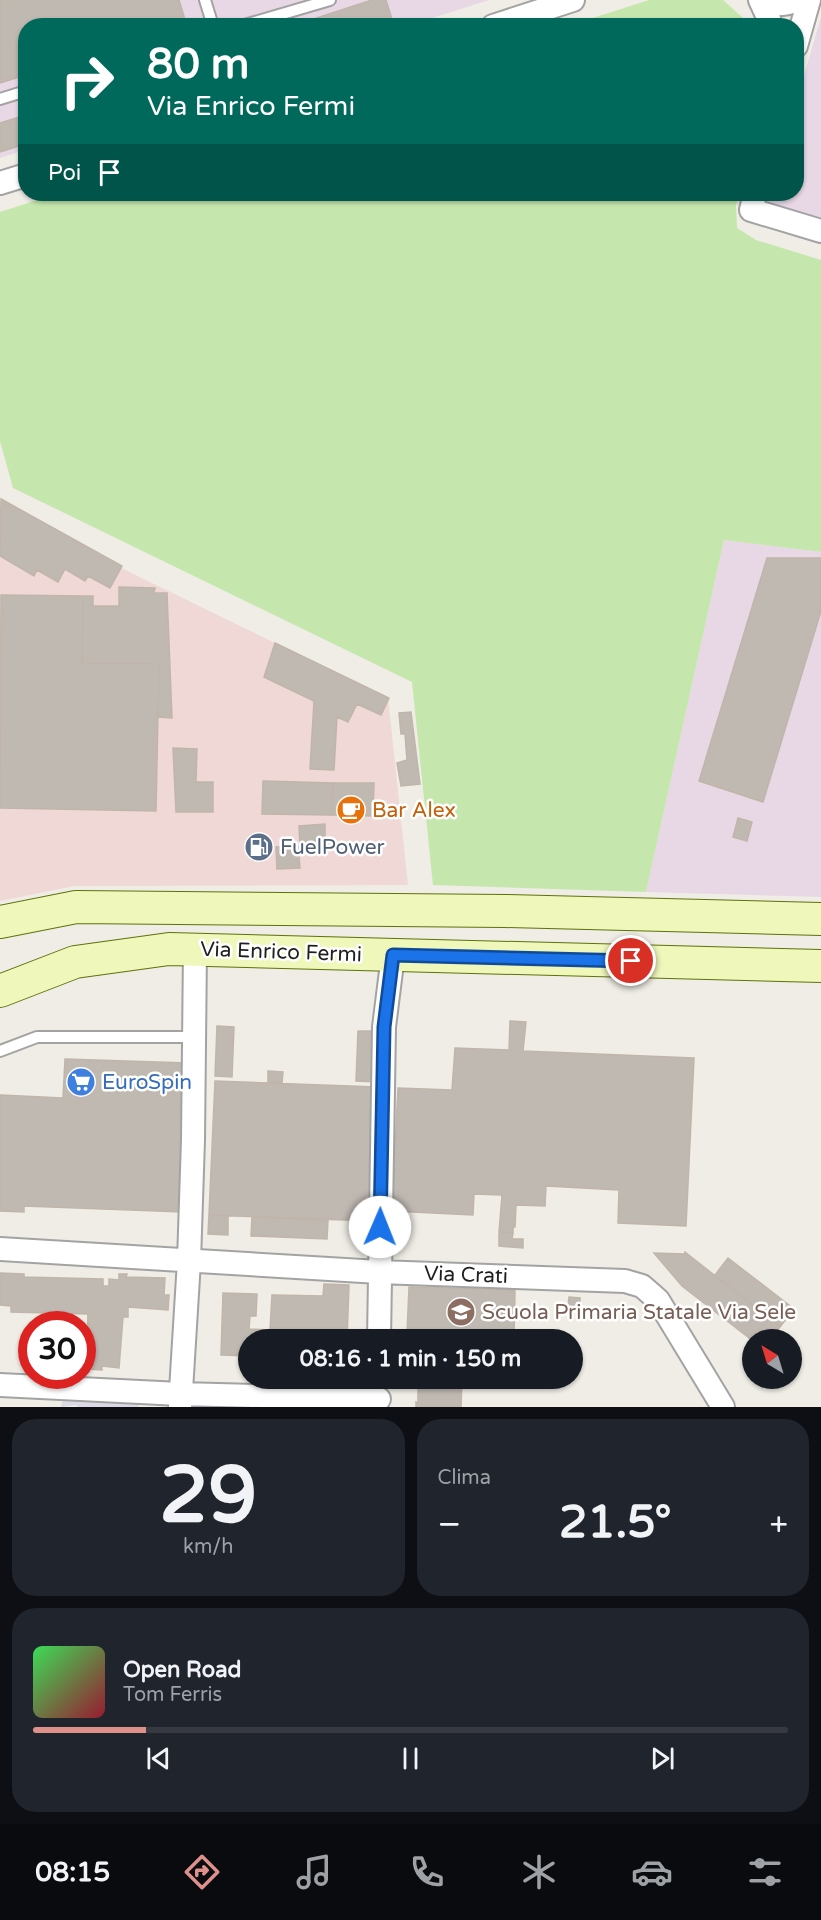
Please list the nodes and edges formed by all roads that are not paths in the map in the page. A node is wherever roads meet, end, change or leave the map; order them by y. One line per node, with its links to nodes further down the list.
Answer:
1 (205, 0): 7 (lane)
2 (330, 0): 8 (lane)
3 (573, 0): 9 (street)
4 (760, 0): 5 (street); 10 (street)
5 (798, 0)
6 (809, 0): 11 (street)
7 (211, 18)
8 (268, 18)
9 (518, 18)
10 (768, 18)
11 (804, 18)
12 (18, 93): 13 (lane)
13 (0, 99)
14 (18, 177): 15 (street)
15 (0, 183)
16 (753, 201): 17 (street)
17 (821, 231)
18 (821, 919): 19 (street, Via Enrico Fermi)
19 (0, 922)
20 (195, 950): 21 (street, Via Enrico Fermi); 23 (street, Via Enrico Fermi); 24 (street)
21 (393, 955): 22 (street, Via Enrico Fermi); 28 (street)
22 (821, 966)
23 (0, 991)
24 (194, 1037): 25 (lane); 27 (street)
25 (0, 1052)
26 (0, 1249): 27 (street, Via Crati)
27 (189, 1261): 28 (street, Via Crati); 33 (street)
28 (380, 1272): 29 (street); 34 (street, Via Crati)
29 (379, 1329)
30 (0, 1385): 32 (street)
31 (379, 1395): 33 (street)
32 (50, 1397): 33 (street)
33 (180, 1401)
34 (723, 1407)

